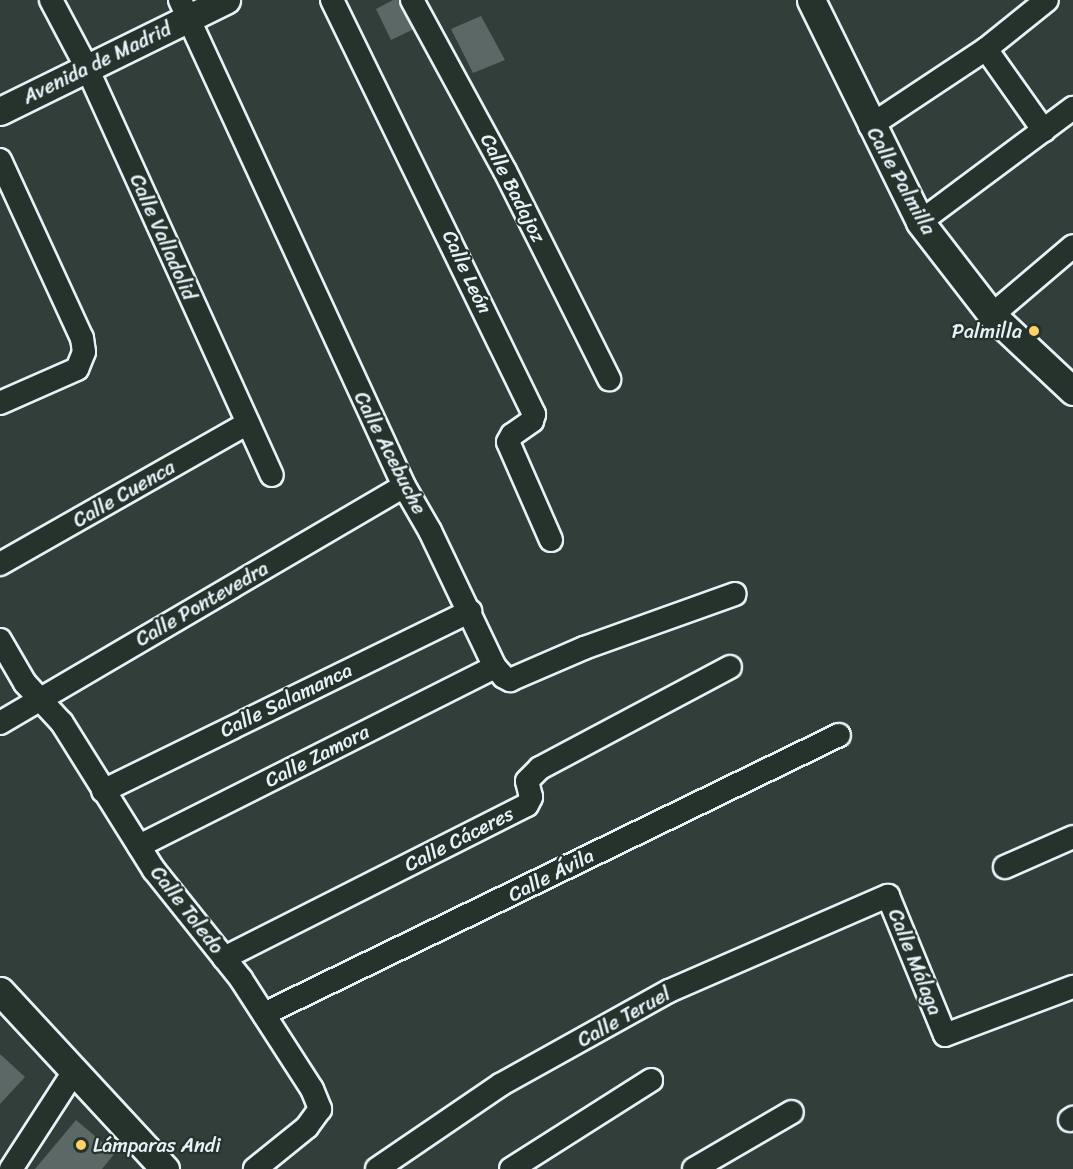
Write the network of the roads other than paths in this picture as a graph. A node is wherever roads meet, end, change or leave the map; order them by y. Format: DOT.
graph roads {
  1 [pos="51,0"];
  2 [pos="226,0"];
  3 [pos="332,0"];
  4 [pos="412,0"];
  5 [pos="811,0"];
  6 [pos="1047,0"];
  7 [pos="185,9"];
  8 [pos="986,49"];
  9 [pos="87,68"];
  10 [pos="1073,108"];
  11 [pos="0,111"];
  12 [pos="870,126"];
  13 [pos="1044,130"];
  14 [pos="0,160"];
  15 [pos="920,222"];
  16 [pos="1073,246"];
  17 [pos="992,315"];
  18 [pos="1069,378"];
  19 [pos="609,379"];
  20 [pos="0,404"];
  21 [pos="248,423"];
  22 [pos="272,475"];
  23 [pos="404,486"];
  24 [pos="551,540"];
  25 [pos="0,564"];
  26 [pos="735,594"];
  27 [pos="470,611"];
  28 [pos="0,640"];
  29 [pos="730,666"];
  30 [pos="495,667"];
  31 [pos="39,699"];
  32 [pos="0,723"];
  33 [pos="839,735"];
  34 [pos="103,790"];
  35 [pos="1073,837"];
  36 [pos="140,846"];
  37 [pos="1005,867"];
  38 [pos="888,896"];
  39 [pos="224,958"];
  40 [pos="1073,987"];
  41 [pos="0,991"];
  42 [pos="264,1014"];
  43 [pos="74,1072"];
  44 [pos="651,1080"];
  45 [pos="792,1112"];
  46 [pos="11,1169"];
  47 [pos="165,1169"];
  48 [pos="255,1169"];
  49 [pos="377,1169"];
  50 [pos="511,1169"];
  51 [pos="694,1169"];
  1 -- 9 [label="street, Calle Valladolid"];
  2 -- 7 [label="street, Avenida de Madrid"];
  3 -- 24 [label="street, Calle León"];
  4 -- 19 [label="street, Calle Badajoz"];
  5 -- 12 [label="street, Calle Palmilla"];
  6 -- 8 [label="street"];
  7 -- 9 [label="street, Avenida de Madrid"];
  7 -- 23 [label="street, Calle Acebuche"];
  8 -- 12 [label="street"];
  8 -- 13 [label="street"];
  9 -- 11 [label="street, Avenida de Madrid"];
  9 -- 21 [label="street, Calle Valladolid"];
  10 -- 13 [label="street"];
  12 -- 15 [label="street, Calle Palmilla"];
  13 -- 15 [label="street"];
  14 -- 20 [label="street"];
  15 -- 17 [label="street, Calle Palmilla"];
  16 -- 17 [label="street"];
  17 -- 18 [label="street, Calle Palmilla"];
  21 -- 22 [label="street, Calle Valladolid"];
  21 -- 25 [label="street, Calle Cuenca"];
  23 -- 27 [label="street, Calle Acebuche"];
  23 -- 31 [label="street, Calle Pontevedra"];
  26 -- 30 [label="street"];
  27 -- 30 [label="street, Calle Acebuche"];
  27 -- 34 [label="street, Calle Salamanca"];
  28 -- 31 [label="street, Calle Toledo"];
  29 -- 39 [label="street, Calle Cáceres"];
  30 -- 36 [label="street, Calle Zamora"];
  31 -- 32 [label="street, Calle Pontevedra"];
  31 -- 34 [label="street, Calle Toledo"];
  33 -- 42 [label="street, Calle Ávila"];
  34 -- 36 [label="street, Calle Toledo"];
  35 -- 37 [label="street"];
  36 -- 39 [label="street, Calle Toledo"];
  38 -- 40 [label="street, Calle Málaga"];
  38 -- 49 [label="street, Calle Teruel"];
  39 -- 42 [label="street, Calle Toledo"];
  41 -- 43 [label="street"];
  42 -- 48 [label="street, Calle Toledo"];
  43 -- 46 [label="street"];
  43 -- 47 [label="street"];
  44 -- 50 [label="street"];
  45 -- 51 [label="street"];
}
